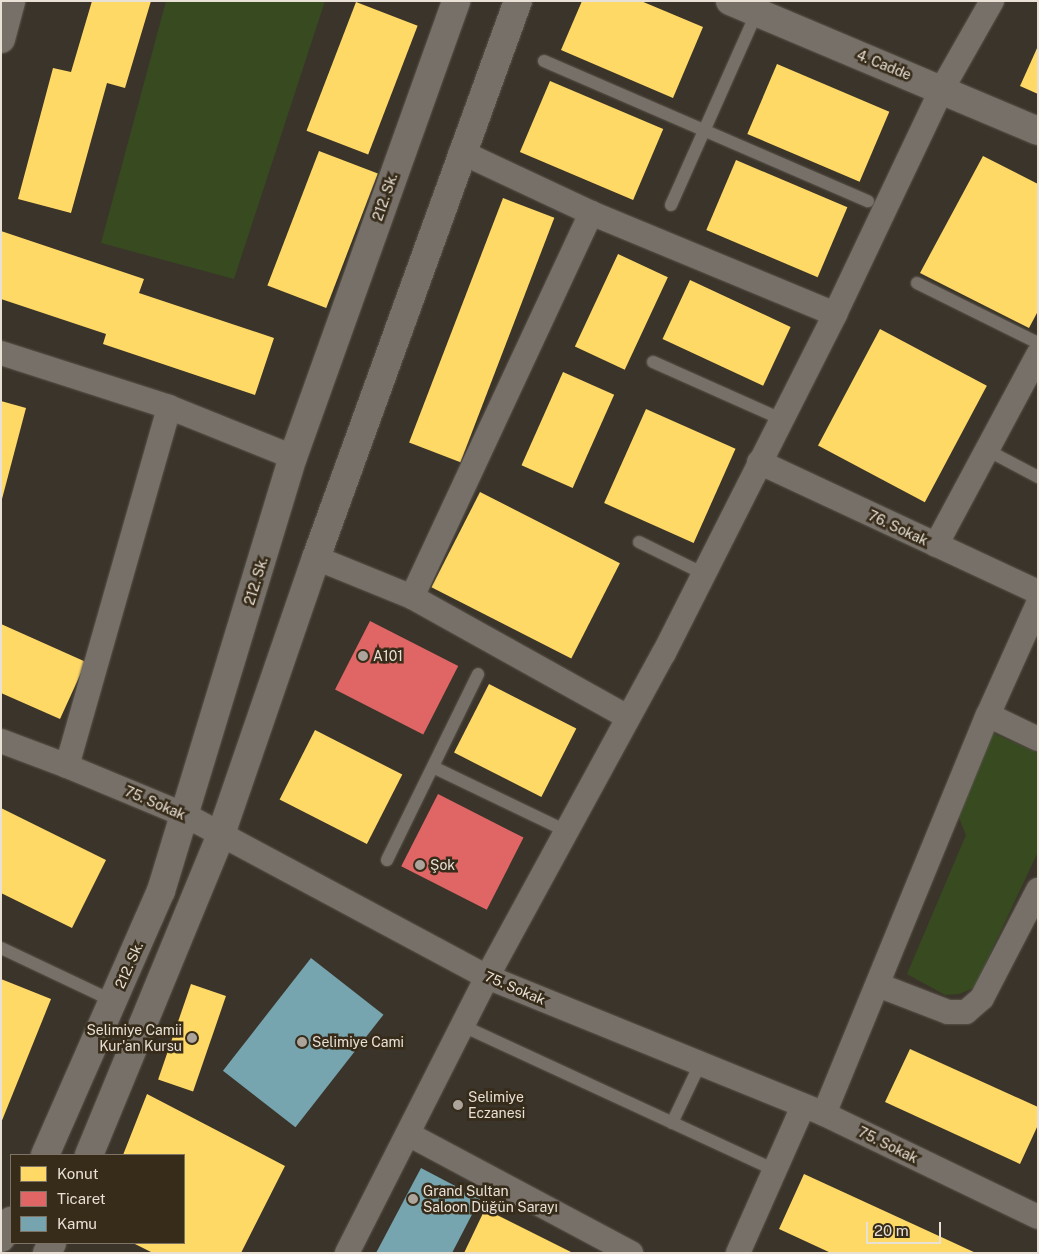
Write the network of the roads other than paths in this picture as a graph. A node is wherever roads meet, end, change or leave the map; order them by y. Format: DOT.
graph roads {
  1 [pos="11,1"];
  2 [pos="456,1"];
  3 [pos="518,1"];
  4 [pos="730,1"];
  5 [pos="992,1"];
  6 [pos="757,12"];
  7 [pos="1,39"];
  8 [pos="544,61"];
  9 [pos="942,89"];
  10 [pos="705,130"];
  11 [pos="1038,131"];
  12 [pos="461,152"];
  13 [pos="868,201"];
  14 [pos="671,205"];
  15 [pos="591,213"];
  16 [pos="917,283"];
  17 [pos="835,314"];
  18 [pos="1038,343"];
  19 [pos="1,353"];
  20 [pos="1038,355"];
  21 [pos="653,362"];
  22 [pos="169,407"];
  23 [pos="781,418"];
  24 [pos="987,450"];
  25 [pos="293,457"];
  26 [pos="759,462"];
  27 [pos="1038,477"];
  28 [pos="639,542"];
  29 [pos="936,545"];
  30 [pos="316,558"];
  31 [pos="704,574"];
  32 [pos="1038,592"];
  33 [pos="412,598"];
  34 [pos="1038,604"];
  35 [pos="478,674"];
  36 [pos="988,715"];
  37 [pos="628,717"];
  38 [pos="1038,739"];
  39 [pos="1,742"];
  40 [pos="67,766"];
  41 [pos="433,766"];
  42 [pos="185,815"];
  43 [pos="566,831"];
  44 [pos="221,834"];
  45 [pos="387,860"];
  46 [pos="1038,890"];
  47 [pos="1,948"];
  48 [pos="487,977"];
  49 [pos="878,985"];
  50 [pos="113,1001"];
  51 [pos="463,1026"];
  52 [pos="700,1064"];
  53 [pos="813,1110"];
  54 [pos="672,1123"];
  55 [pos="408,1134"];
  56 [pos="45,1154"];
  57 [pos="89,1154"];
  58 [pos="775,1170"];
  59 [pos="1038,1217"];
  60 [pos="347,1253"];
  61 [pos="631,1253"];
  62 [pos="738,1253"];
  1 -- 7 [label="street"];
  2 -- 25 [label="street, 212. Sk."];
  3 -- 12 [label="street"];
  4 -- 6 [label="street, 4. Cadde"];
  5 -- 9 [label="street"];
  6 -- 9 [label="street, 4. Cadde"];
  6 -- 10 [label="lane"];
  8 -- 10 [label="lane"];
  9 -- 11 [label="street, 4. Cadde"];
  9 -- 17 [label="street"];
  10 -- 13 [label="lane"];
  10 -- 14 [label="lane"];
  12 -- 15 [label="street"];
  12 -- 30 [label="street"];
  15 -- 17 [label="street"];
  15 -- 33 [label="street"];
  16 -- 18 [label="lane"];
  17 -- 23 [label="street"];
  19 -- 22 [label="street"];
  20 -- 24 [label="street"];
  21 -- 23 [label="lane"];
  22 -- 25 [label="street"];
  22 -- 40 [label="street"];
  23 -- 26 [label="street"];
  24 -- 27 [label="lane"];
  24 -- 29 [label="street"];
  25 -- 42 [label="street, 212. Sk."];
  26 -- 29 [label="street, 76. Sokak"];
  26 -- 31 [label="street"];
  28 -- 31 [label="lane"];
  29 -- 32 [label="street, 76. Sokak"];
  30 -- 33 [label="street"];
  30 -- 44 [label="street"];
  31 -- 37 [label="street"];
  33 -- 37 [label="street"];
  34 -- 36 [label="street"];
  35 -- 41 [label="lane"];
  36 -- 38 [label="street"];
  36 -- 49 [label="street"];
  37 -- 43 [label="street"];
  39 -- 40 [label="street, 75. Sokak"];
  40 -- 42 [label="street, 75. Sokak"];
  41 -- 43 [label="lane"];
  41 -- 45 [label="lane"];
  42 -- 44 [label="street, 75. Sokak"];
  42 -- 50 [label="street, 212. Sk."];
  43 -- 48 [label="street"];
  44 -- 48 [label="street, 75. Sokak"];
  44 -- 57 [label="street"];
  46 -- 49 [label="street"];
  47 -- 50 [label="lane"];
  48 -- 51 [label="street"];
  48 -- 52 [label="street, 75. Sokak"];
  49 -- 53 [label="street"];
  50 -- 56 [label="street, 212. Sk."];
  51 -- 54 [label="lane"];
  51 -- 55 [label="street"];
  52 -- 53 [label="street, 75. Sokak"];
  52 -- 54 [label="lane"];
  53 -- 58 [label="street"];
  53 -- 59 [label="street, 75. Sokak"];
  54 -- 58 [label="lane"];
  55 -- 60 [label="street"];
  55 -- 61 [label="street"];
  58 -- 62 [label="street"];
}
